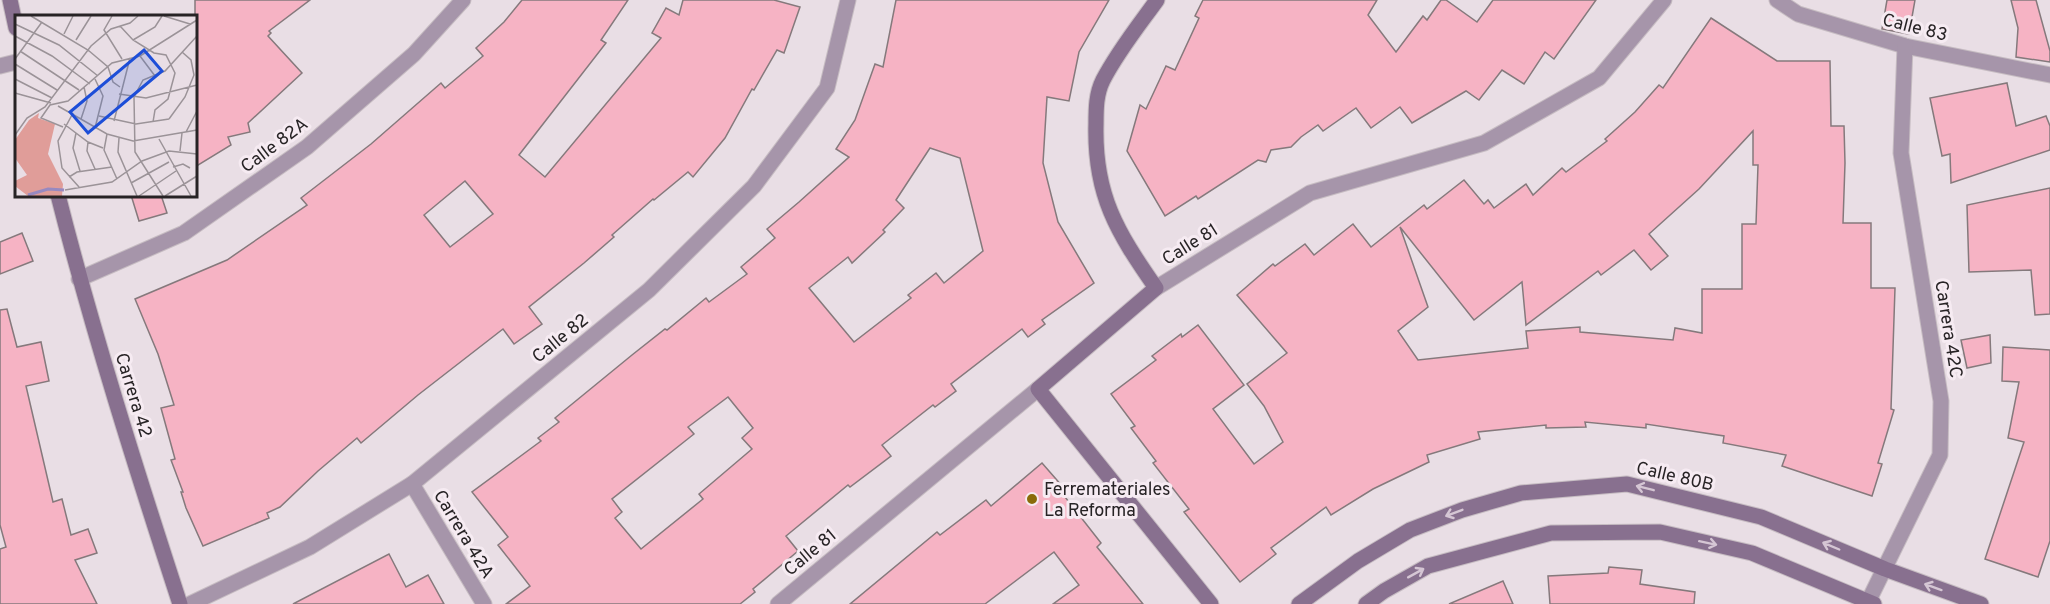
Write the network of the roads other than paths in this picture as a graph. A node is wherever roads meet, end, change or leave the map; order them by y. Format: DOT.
graph roads {
  1 [pos="10,0"];
  2 [pos="463,0"];
  3 [pos="848,0"];
  4 [pos="1157,0"];
  5 [pos="1664,0"];
  6 [pos="1777,0"];
  7 [pos="15,23"];
  8 [pos="1905,46"];
  9 [pos="15,62"];
  10 [pos="0,66"];
  11 [pos="2050,75"];
  12 [pos="58,196"];
  13 [pos="79,279"];
  14 [pos="1156,288"];
  15 [pos="1038,389"];
  16 [pos="412,484"];
  17 [pos="1885,569"];
  18 [pos="1871,603"];
  19 [pos="180,604"];
  20 [pos="190,604"];
  21 [pos="484,604"];
  22 [pos="778,604"];
  23 [pos="1211,604"];
  24 [pos="1299,604"];
  25 [pos="1366,604"];
  26 [pos="1981,604"];
  1 -- 7 [label="main road"];
  2 -- 13 [label="street, Calle 82A"];
  3 -- 16 [label="street, Calle 82"];
  4 -- 14 [label="main road"];
  5 -- 14 [label="street, Calle 81"];
  6 -- 8 [label="street, Calle 83"];
  8 -- 11 [label="street, Calle 83"];
  8 -- 17 [label="street, Carrera 42C"];
  9 -- 10 [label="street"];
  12 -- 13 [label="main road, Carrera 42"];
  13 -- 19 [label="main road, Carrera 42"];
  14 -- 15 [label="main road, Calle 81"];
  15 -- 22 [label="street, Calle 81"];
  15 -- 23 [label="main road"];
  16 -- 20 [label="street, Calle 82"];
  16 -- 21 [label="street, Carrera 42A"];
  17 -- 18 [label="street, Carrera 42C"];
  17 -- 24 [label="main road, Calle 80B, one-way"];
  26 -- 17 [label="main road, Calle 80B, one-way"];
  25 -- 18 [label="main road, one-way"];
}
